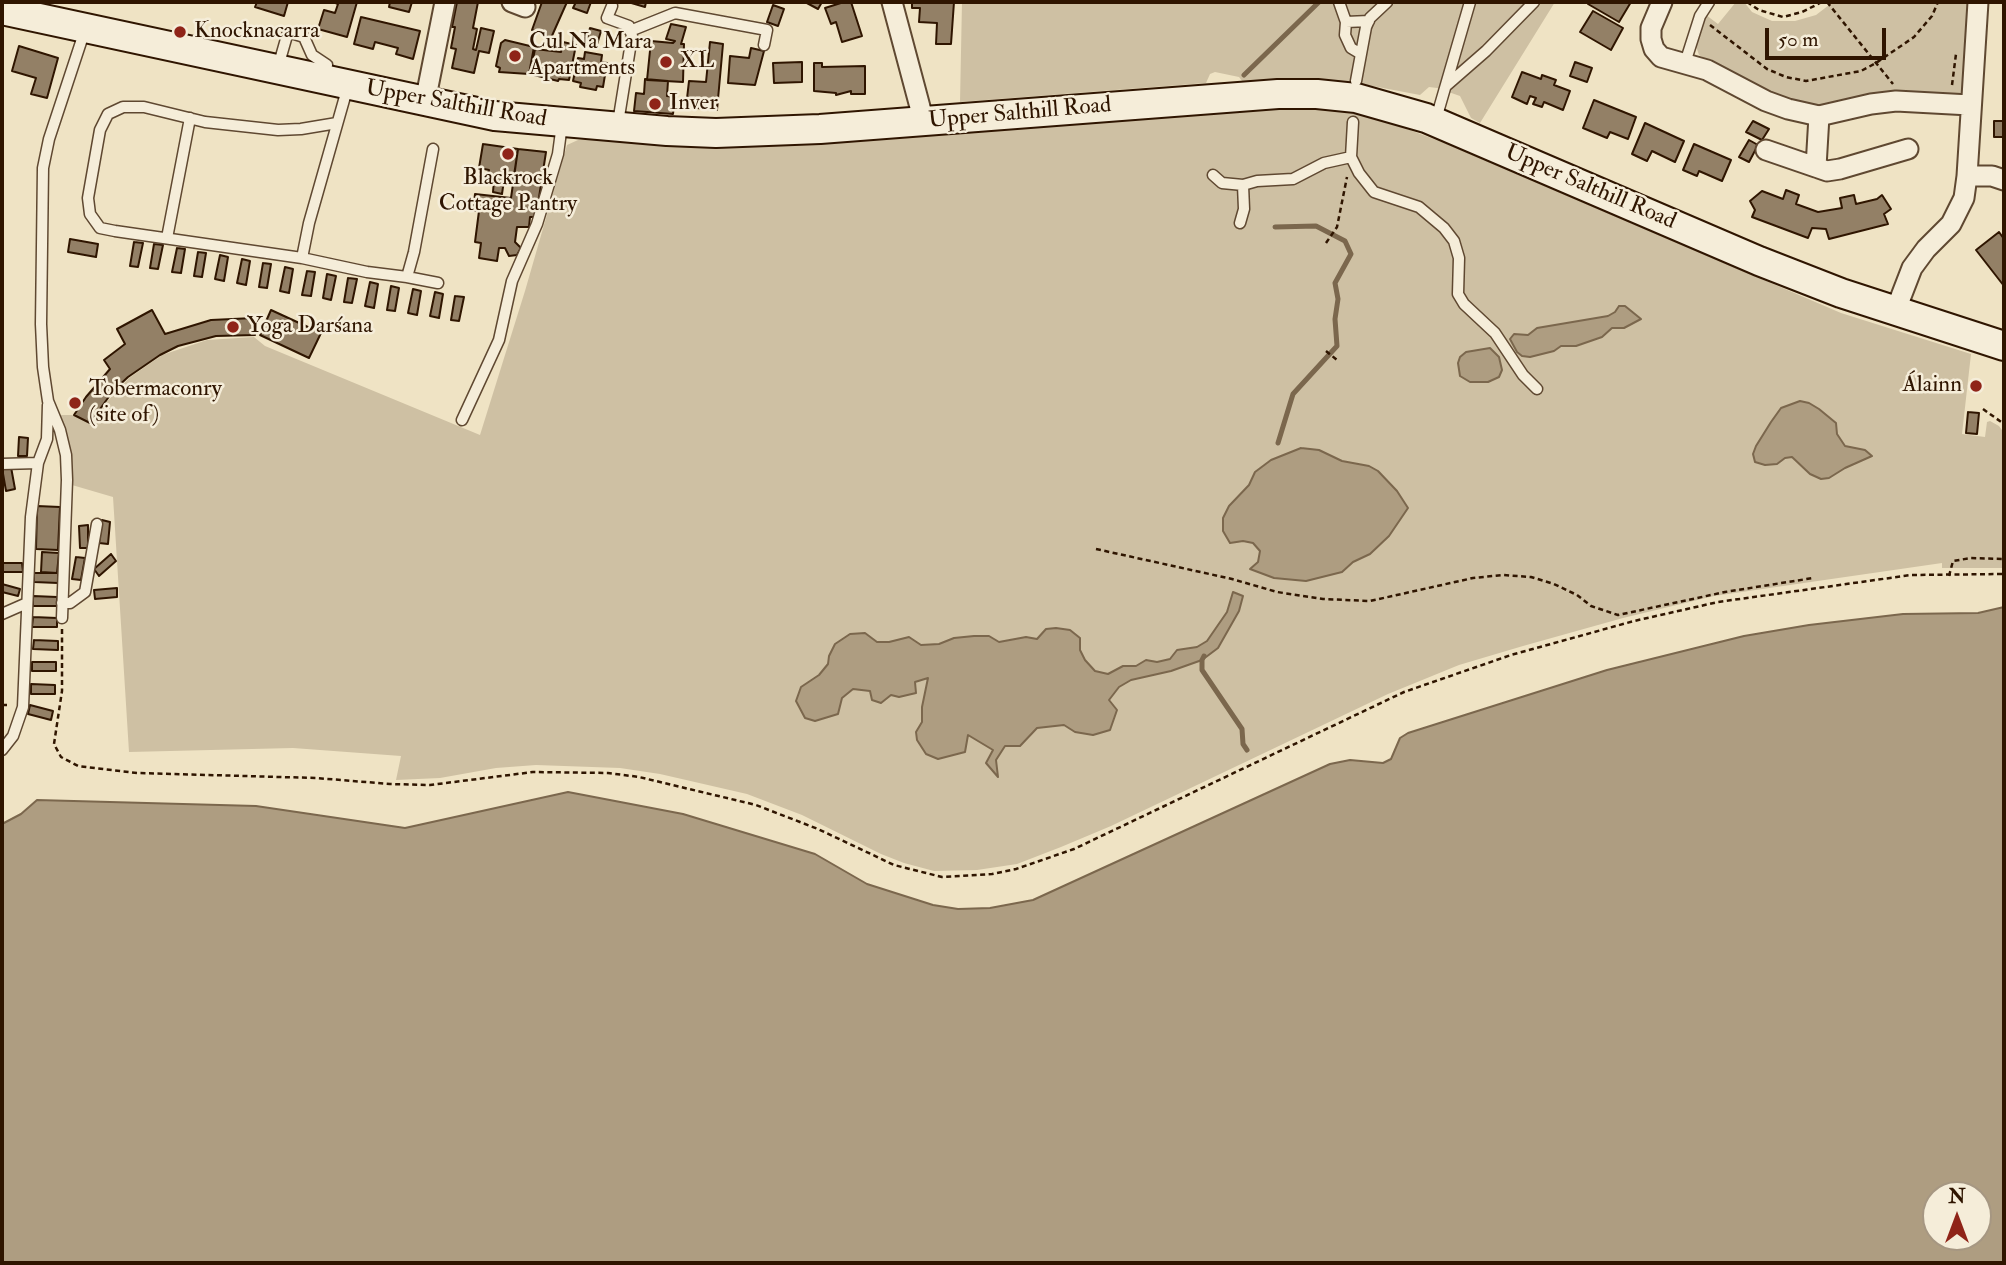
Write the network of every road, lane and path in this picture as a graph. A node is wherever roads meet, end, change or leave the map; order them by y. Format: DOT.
graph roads {
  1 [pos="445,2"];
  2 [pos="892,2"];
  3 [pos="1339,2"];
  4 [pos="1387,2"];
  5 [pos="1470,2"];
  6 [pos="1534,2"];
  7 [pos="1662,2"];
  8 [pos="1709,2"];
  9 [pos="1747,2"];
  10 [pos="1825,2"];
  11 [pos="1938,2"];
  12 [pos="1978,2"];
  13 [pos="612,6"];
  14 [pos="2,10"];
  15 [pos="1700,16"];
  16 [pos="1369,21"];
  17 [pos="1346,22"];
  18 [pos="85,29"];
  19 [pos="631,31"];
  20 [pos="764,45"];
  21 [pos="1361,54"];
  22 [pos="1685,63"];
  23 [pos="1875,63"];
  24 [pos="277,71"];
  25 [pos="1356,81"];
  26 [pos="336,83"];
  27 [pos="1447,86"];
  28 [pos="1904,101"];
  29 [pos="425,102"];
  30 [pos="1970,105"];
  31 [pos="1819,116"];
  32 [pos="190,118"];
  33 [pos="924,122"];
  34 [pos="1353,122"];
  35 [pos="1434,122"];
  36 [pos="337,123"];
  37 [pos="562,124"];
  38 [pos="617,128"];
  39 [pos="433,149"];
  40 [pos="1908,149"];
  41 [pos="1766,150"];
  42 [pos="1351,157"];
  43 [pos="1816,167"];
  44 [pos="1213,175"];
  45 [pos="1967,176"];
  46 [pos="2004,180"];
  47 [pos="1243,185"];
  48 [pos="1240,223"];
  49 [pos="167,238"];
  50 [pos="1326,243"];
  51 [pos="302,258"];
  52 [pos="407,277"];
  53 [pos="438,283"];
  54 [pos="1895,312"];
  55 [pos="2004,346"];
  56 [pos="1326,351"];
  57 [pos="1337,360"];
  58 [pos="1537,389"];
  59 [pos="48,401"];
  60 [pos="1983,409"];
  61 [pos="462,420"];
  62 [pos="2004,424"];
  63 [pos="38,463"];
  64 [pos="2,464"];
  65 [pos="97,524"];
  66 [pos="1096,549"];
  67 [pos="2004,559"];
  68 [pos="2004,574"];
  69 [pos="1948,576"];
  70 [pos="1812,578"];
  71 [pos="27,603"];
  72 [pos="62,603"];
  73 [pos="2,614"];
  74 [pos="62,618"];
  75 [pos="2,750"];
  1 -- 29 [label="street"];
  2 -- 33 [label="street"];
  3 -- 17 [label="lane"];
  4 -- 16 [label="lane"];
  5 -- 27 [label="lane"];
  6 -- 27 [label="lane"];
  7 -- 22 [label="street"];
  8 -- 15 [label="lane"];
  9 -- 10 [label="path"];
  10 -- 23 [label="path"];
  11 -- 23 [label="path"];
  12 -- 30 [label="street"];
  13 -- 19 [label="lane"];
  14 -- 18 [label="main road, Upper Salthill Road"];
  15 -- 22 [label="lane"];
  15 -- 23 [label="path"];
  16 -- 17 [label="lane"];
  16 -- 21 [label="lane"];
  17 -- 21 [label="lane"];
  18 -- 24 [label="main road, Upper Salthill Road"];
  18 -- 59 [label="lane"];
  19 -- 20 [label="lane"];
  19 -- 38 [label="lane"];
  21 -- 25 [label="lane"];
  22 -- 31 [label="street"];
  23 -- 28 [label="path"];
  24 -- 26 [label="main road, Upper Salthill Road"];
  24 -- 26 [label="lane"];
  26 -- 29 [label="main road, Upper Salthill Road"];
  26 -- 36 [label="lane"];
  27 -- 35 [label="lane"];
  28 -- 30 [label="street"];
  28 -- 31 [label="street"];
  29 -- 37 [label="main road, Upper Salthill Road"];
  30 -- 45 [label="street"];
  31 -- 43 [label="street"];
  32 -- 36 [label="lane"];
  32 -- 49 [label="lane"];
  32 -- 49 [label="lane"];
  33 -- 35 [label="main road, Upper Salthill Road"];
  33 -- 38 [label="main road, Upper Salthill Road"];
  34 -- 42 [label="lane"];
  35 -- 54 [label="main road, Upper Salthill Road"];
  36 -- 51 [label="lane"];
  37 -- 38 [label="main road, Upper Salthill Road"];
  37 -- 61 [label="lane"];
  39 -- 52 [label="lane"];
  40 -- 43 [label="street"];
  41 -- 43 [label="street"];
  42 -- 47 [label="lane"];
  42 -- 50 [label="path"];
  42 -- 58 [label="lane"];
  44 -- 47 [label="lane"];
  45 -- 46 [label="street"];
  45 -- 54 [label="street"];
  47 -- 48 [label="lane"];
  49 -- 51 [label="lane"];
  51 -- 52 [label="lane"];
  52 -- 53 [label="lane"];
  54 -- 55 [label="main road, Upper Salthill Road"];
  56 -- 57 [label="path"];
  59 -- 63 [label="lane"];
  59 -- 72 [label="lane"];
  60 -- 62 [label="path"];
  63 -- 64 [label="lane"];
  63 -- 71 [label="lane"];
  65 -- 72 [label="lane"];
  66 -- 70 [label="path"];
  67 -- 69 [label="path"];
  68 -- 69 [label="path"];
  69 -- 74 [label="path"];
  71 -- 73 [label="lane"];
  71 -- 75 [label="lane"];
  72 -- 74 [label="lane"];
}
